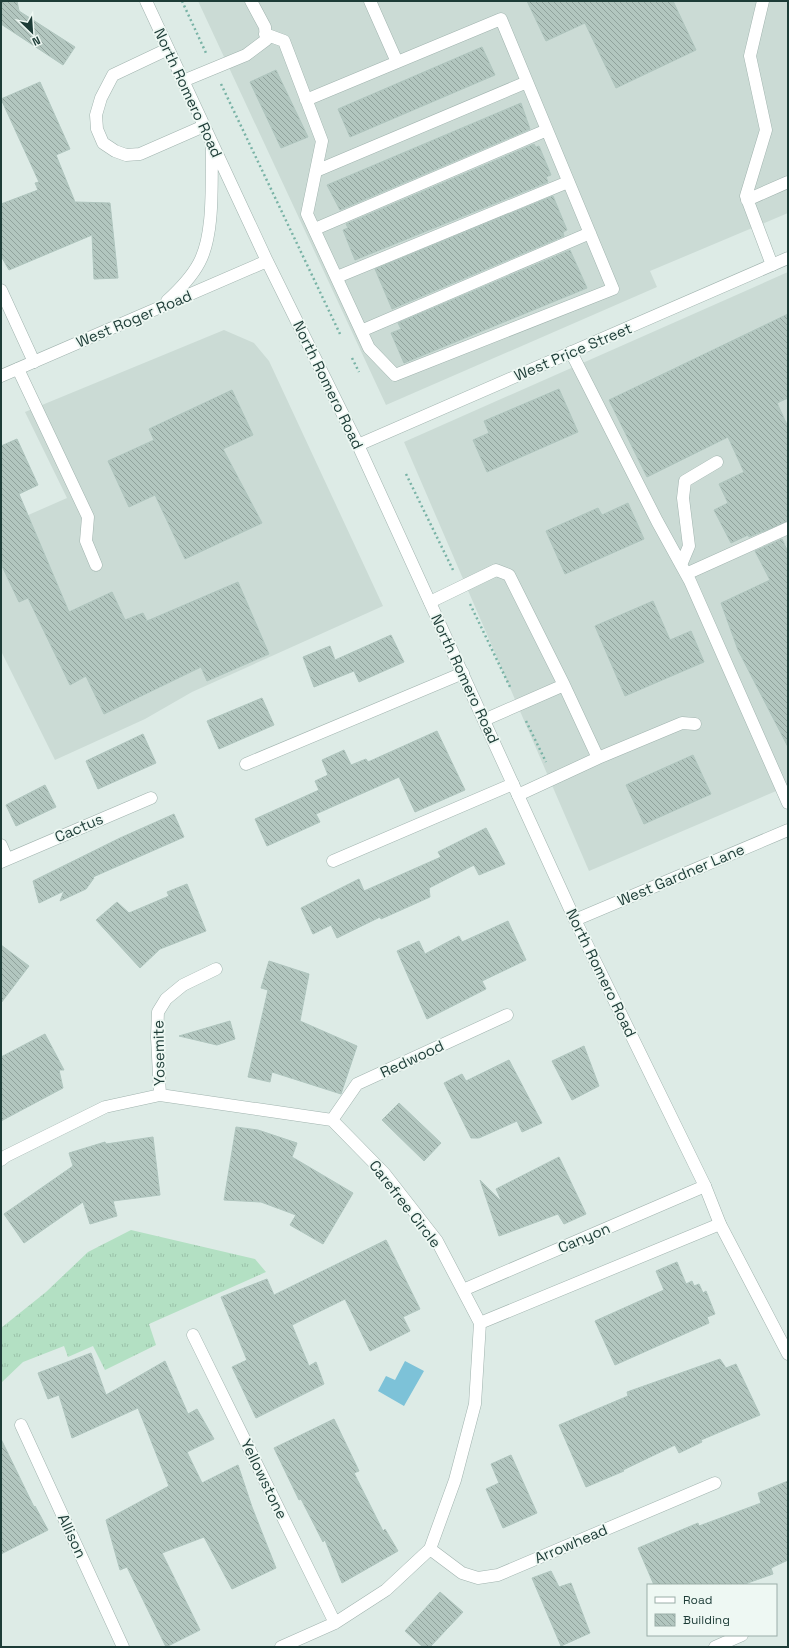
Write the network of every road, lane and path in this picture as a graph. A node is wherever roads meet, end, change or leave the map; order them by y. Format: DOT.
graph roads {
  1 [pos="146,1"];
  2 [pos="182,1"];
  3 [pos="251,1"];
  4 [pos="370,1"];
  5 [pos="763,1"];
  6 [pos="265,34"];
  7 [pos="168,49"];
  8 [pos="397,62"];
  9 [pos="214,68"];
  10 [pos="183,81"];
  11 [pos="527,82"];
  12 [pos="306,100"];
  13 [pos="204,126"];
  14 [pos="546,130"];
  15 [pos="212,144"];
  16 [pos="316,171"];
  17 [pos="568,182"];
  18 [pos="788,182"];
  19 [pos="747,200"];
  20 [pos="315,229"];
  21 [pos="590,233"];
  22 [pos="788,258"];
  23 [pos="267,262"];
  24 [pos="772,265"];
  25 [pos="337,277"];
  26 [pos="1,290"];
  27 [pos="162,307"];
  28 [pos="361,331"];
  29 [pos="342,338"];
  30 [pos="349,352"];
  31 [pos="571,352"];
  32 [pos="34,362"];
  33 [pos="18,369"];
  34 [pos="359,372"];
  35 [pos="1,376"];
  36 [pos="358,445"];
  37 [pos="716,462"];
  38 [pos="406,474"];
  39 [pos="788,528"];
  40 [pos="96,565"];
  41 [pos="684,569"];
  42 [pos="462,587"];
  43 [pos="430,602"];
  44 [pos="463,673"];
  45 [pos="564,686"];
  46 [pos="519,705"];
  47 [pos="484,720"];
  48 [pos="695,724"];
  49 [pos="598,758"];
  50 [pos="546,762"];
  51 [pos="246,764"];
  52 [pos="516,790"];
  53 [pos="150,798"];
  54 [pos="788,803"];
  55 [pos="788,830"];
  56 [pos="1,845"];
  57 [pos="4,860"];
  58 [pos="333,861"];
  59 [pos="575,920"];
  60 [pos="216,970"];
  61 [pos="507,1015"];
  62 [pos="160,1095"];
  63 [pos="332,1120"];
  64 [pos="3,1155"];
  65 [pos="705,1186"];
  66 [pos="720,1224"];
  67 [pos="463,1290"];
  68 [pos="480,1323"];
  69 [pos="193,1335"];
  70 [pos="788,1354"];
  71 [pos="21,1425"];
  72 [pos="715,1483"];
  73 [pos="430,1549"];
  74 [pos="335,1623"];
  75 [pos="740,1636"];
  76 [pos="123,1647"];
  77 [pos="281,1647"];
  78 [pos="715,1647"];
  1 -- 7 [label="street, North Romero Road"];
  2 -- 9 [label="path"];
  3 -- 6 [label="street"];
  4 -- 8 [label="street"];
  5 -- 19 [label="street"];
  6 -- 9 [label="street"];
  6 -- 12 [label="street"];
  7 -- 10 [label="street, North Romero Road"];
  7 -- 13 [label="street"];
  8 -- 11 [label="street"];
  8 -- 12 [label="street"];
  9 -- 10 [label="street"];
  9 -- 29 [label="path"];
  10 -- 13 [label="street, North Romero Road"];
  11 -- 14 [label="street"];
  11 -- 16 [label="street"];
  12 -- 16 [label="street"];
  13 -- 15 [label="street, North Romero Road"];
  14 -- 17 [label="street"];
  14 -- 20 [label="street"];
  15 -- 23 [label="street, North Romero Road"];
  15 -- 27 [label="street"];
  16 -- 20 [label="street"];
  17 -- 21 [label="street"];
  17 -- 25 [label="street"];
  18 -- 19 [label="street"];
  19 -- 24 [label="street"];
  20 -- 25 [label="street"];
  21 -- 28 [label="street"];
  21 -- 28 [label="street"];
  22 -- 24 [label="street, West Price Street"];
  23 -- 27 [label="street, West Roger Road"];
  23 -- 36 [label="street, North Romero Road"];
  24 -- 31 [label="street, West Price Street"];
  25 -- 28 [label="street"];
  26 -- 32 [label="street"];
  27 -- 32 [label="street, West Roger Road"];
  30 -- 34 [label="path"];
  31 -- 36 [label="street, West Price Street"];
  31 -- 41 [label="street"];
  32 -- 33 [label="street, West Roger Road"];
  33 -- 35 [label="street, West Roger Road"];
  33 -- 40 [label="street"];
  36 -- 43 [label="street, North Romero Road"];
  37 -- 41 [label="street"];
  38 -- 42 [label="path"];
  39 -- 41 [label="street"];
  41 -- 54 [label="street"];
  42 -- 43 [label="street"];
  42 -- 45 [label="street"];
  42 -- 46 [label="path"];
  43 -- 44 [label="street, North Romero Road"];
  44 -- 47 [label="street, North Romero Road"];
  44 -- 51 [label="street"];
  45 -- 46 [label="street"];
  45 -- 49 [label="street"];
  46 -- 47 [label="street"];
  46 -- 50 [label="path"];
  47 -- 52 [label="street, North Romero Road"];
  48 -- 49 [label="street"];
  49 -- 52 [label="street"];
  52 -- 58 [label="street"];
  52 -- 59 [label="street, North Romero Road"];
  53 -- 57 [label="street, Cactus"];
  55 -- 59 [label="street, West Gardner Lane"];
  56 -- 57 [label="street, Cactus"];
  59 -- 65 [label="street, North Romero Road"];
  60 -- 62 [label="street, Yosemite"];
  61 -- 63 [label="street, Redwood"];
  62 -- 63 [label="street"];
  62 -- 64 [label="street"];
  63 -- 67 [label="street, Carefree Circle"];
  65 -- 66 [label="street, North Romero Road"];
  65 -- 67 [label="street, Canyon"];
  66 -- 68 [label="street"];
  66 -- 70 [label="street, North Romero Road"];
  67 -- 68 [label="street, Carefree Circle"];
  68 -- 73 [label="street"];
  69 -- 74 [label="street, Yellowstone"];
  71 -- 76 [label="street, Allison"];
  72 -- 73 [label="street, Arrowhead"];
  73 -- 74 [label="street"];
  74 -- 77 [label="street"];
  75 -- 78 [label="street"];
}
